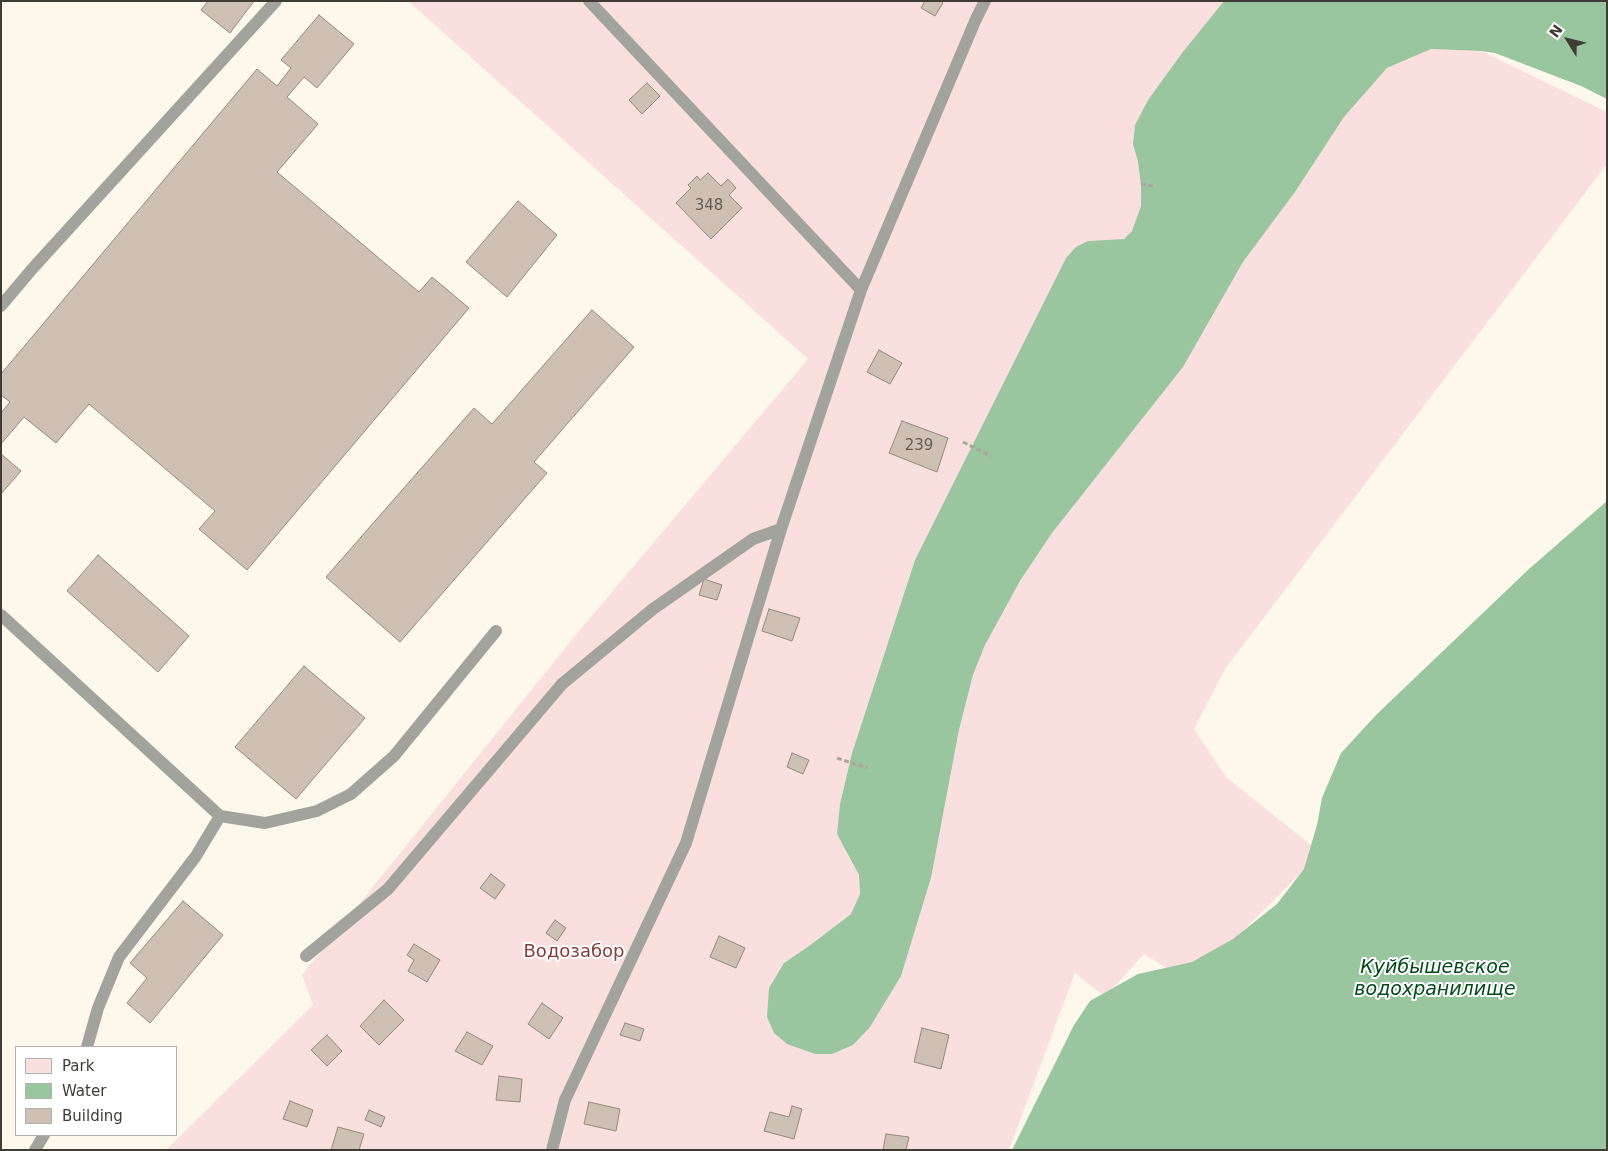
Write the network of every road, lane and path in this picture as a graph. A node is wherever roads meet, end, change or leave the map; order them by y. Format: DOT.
graph roads {
  1 [pos="276,1"];
  2 [pos="589,1"];
  3 [pos="985,1"];
  4 [pos="1141,184"];
  5 [pos="1154,186"];
  6 [pos="861,290"];
  7 [pos="1,306"];
  8 [pos="963,442"];
  9 [pos="991,456"];
  10 [pos="781,529"];
  11 [pos="1,615"];
  12 [pos="496,631"];
  13 [pos="837,758"];
  14 [pos="868,768"];
  15 [pos="220,816"];
  16 [pos="306,956"];
  17 [pos="87,1046"];
  18 [pos="43,1136"];
  19 [pos="35,1150"];
  20 [pos="552,1150"];
  1 -- 7 [label="lane"];
  2 -- 6 [label="lane"];
  3 -- 6 [label="lane"];
  4 -- 5 [label="path"];
  6 -- 10 [label="lane"];
  8 -- 9 [label="path"];
  10 -- 16 [label="lane"];
  10 -- 20 [label="lane"];
  11 -- 15 [label="lane"];
  12 -- 15 [label="lane"];
  13 -- 14 [label="path"];
  15 -- 17 [label="lane"];
  18 -- 19 [label="lane"];
}
